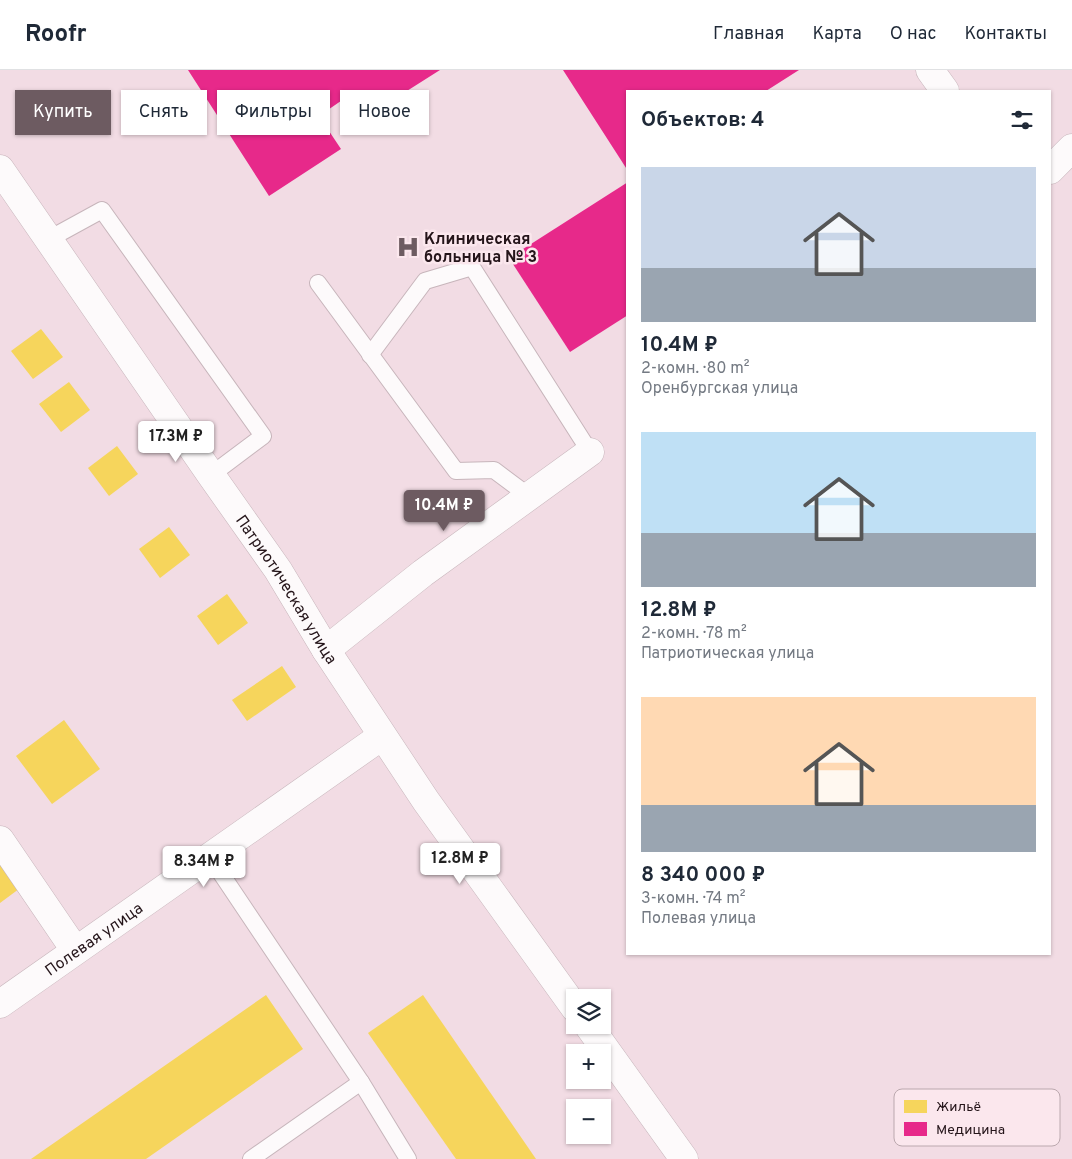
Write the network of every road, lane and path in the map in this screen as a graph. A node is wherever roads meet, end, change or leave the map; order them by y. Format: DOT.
graph roads {
  1 [pos="930,70"];
  2 [pos="944,90"];
  3 [pos="1072,148"];
  4 [pos="1051,169"];
  5 [pos="0,170"];
  6 [pos="49,239"];
  7 [pos="318,283"];
  8 [pos="370,355"];
  9 [pos="590,452"];
  10 [pos="211,475"];
  11 [pos="530,497"];
  12 [pos="326,650"];
  13 [pos="382,736"];
  14 [pos="0,840"];
  15 [pos="210,858"];
  16 [pos="75,950"];
  17 [pos="566,995"];
  18 [pos="0,1004"];
  19 [pos="594,1034"];
  20 [pos="361,1082"];
  21 [pos="251,1159"];
  22 [pos="408,1159"];
  23 [pos="684,1159"];
  1 -- 2 [label="street"];
  3 -- 4 [label="street"];
  5 -- 6 [label="street, Патриотическая улица"];
  6 -- 10 [label="street, Патриотическая улица"];
  6 -- 10 [label="lane"];
  7 -- 8 [label="lane"];
  8 -- 9 [label="lane"];
  8 -- 11 [label="lane"];
  9 -- 11 [label="street"];
  10 -- 12 [label="street, Патриотическая улица"];
  11 -- 12 [label="street"];
  12 -- 13 [label="street, Патриотическая улица"];
  13 -- 15 [label="street, Полевая улица"];
  13 -- 17 [label="street, Патриотическая улица"];
  14 -- 16 [label="street"];
  15 -- 16 [label="street, Полевая улица"];
  15 -- 20 [label="lane"];
  16 -- 18 [label="street, Полевая улица"];
  19 -- 23 [label="street"];
  20 -- 21 [label="lane"];
  20 -- 22 [label="lane"];
}
